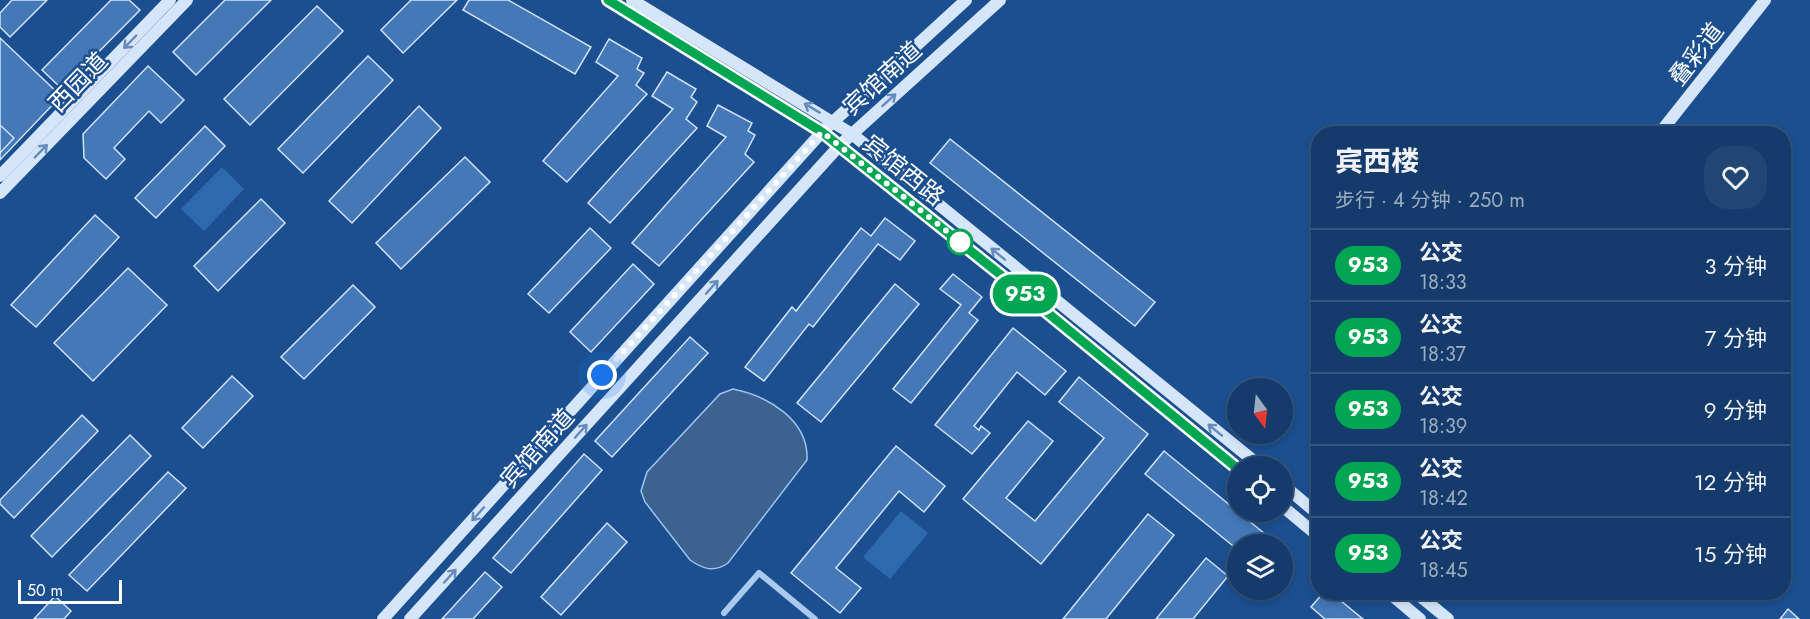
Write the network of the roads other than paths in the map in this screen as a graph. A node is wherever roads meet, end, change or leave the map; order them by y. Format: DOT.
graph roads {
  1 [pos="170,0"];
  2 [pos="187,0"];
  3 [pos="608,0"];
  4 [pos="632,0"];
  5 [pos="966,0"];
  6 [pos="1000,0"];
  7 [pos="1765,0"];
  8 [pos="832,120"];
  9 [pos="1665,126"];
  10 [pos="822,132"];
  11 [pos="852,134"];
  12 [pos="840,145"];
  13 [pos="0,176"];
  14 [pos="0,194"];
  15 [pos="1248,456"];
  16 [pos="1227,460"];
  17 [pos="1293,493"];
  18 [pos="1311,508"];
  19 [pos="1293,515"];
  20 [pos="1311,530"];
  21 [pos="1397,600"];
  22 [pos="1425,600"];
  23 [pos="724,613"];
  24 [pos="383,619"];
  25 [pos="410,619"];
  26 [pos="815,619"];
  27 [pos="1420,619"];
  28 [pos="1448,619"];
  1 -- 13 [label="main road, 西园道, one-way"];
  14 -- 2 [label="main road, 西园道, one-way"];
  3 -- 10 [label="main road, 宾馆西路"];
  8 -- 4 [label="main road, 宾馆西路, one-way"];
  5 -- 8 [label="main road, 宾馆南道"];
  11 -- 6 [label="main road, 宾馆南道, one-way"];
  7 -- 9 [label="main road, 叠彩道"];
  8 -- 10 [label="main road, 宾馆南道"];
  8 -- 11 [label="main road, 宾馆西路"];
  10 -- 12 [label="main road, 宾馆西路"];
  10 -- 24 [label="main road, 宾馆南道, one-way"];
  11 -- 12 [label="main road, 宾馆南道"];
  15 -- 11 [label="main road, 宾馆西路, one-way"];
  12 -- 16 [label="main road, 宾馆西路"];
  25 -- 12 [label="main road, 宾馆南道, one-way"];
  17 -- 18 [label="main road"];
  19 -- 20 [label="main road"];
  21 -- 27 [label="main road"];
  22 -- 28 [label="main road"];
  23 -- 26 [label="street"];
}
